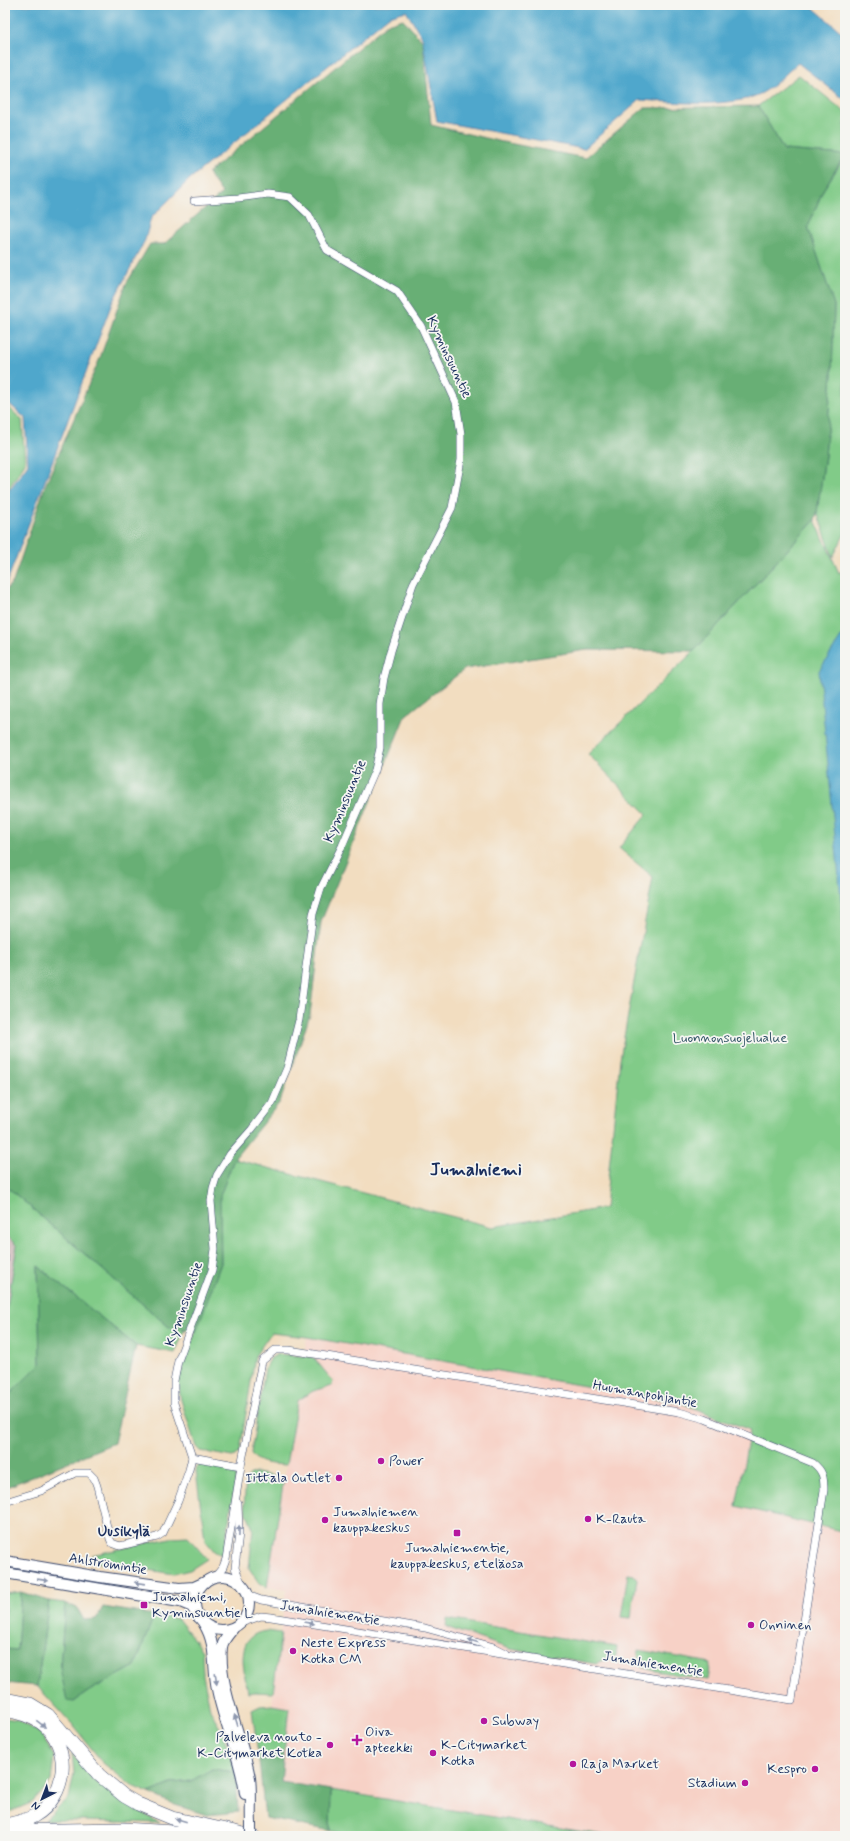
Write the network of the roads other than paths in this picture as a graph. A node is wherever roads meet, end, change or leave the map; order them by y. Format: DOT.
graph roads {
  1 [pos="194,201"];
  2 [pos="192,1457"];
  3 [pos="241,1466"];
  4 [pos="237,1495"];
  5 [pos="5,1502"];
  6 [pos="5,1561"];
  7 [pos="5,1573"];
  8 [pos="18,1576"];
  9 [pos="5,1577"];
  10 [pos="214,1577"];
  11 [pos="205,1582"];
  12 [pos="244,1588"];
  13 [pos="201,1620"];
  14 [pos="237,1626"];
  15 [pos="510,1654"];
  16 [pos="5,1699"];
  17 [pos="792,1700"];
  18 [pos="5,1710"];
  19 [pos="250,1813"];
  20 [pos="5,1825"];
  21 [pos="5,1831"];
  22 [pos="251,1832"];
  23 [pos="237,1836"];
  1 -- 2 [label="street, Kyminsuuntie"];
  2 -- 3 [label="street"];
  2 -- 5 [label="street"];
  3 -- 4 [label="street"];
  3 -- 17 [label="street, Huumanpohjantie"];
  4 -- 10 [label="street"];
  12 -- 4 [label="street, one-way"];
  11 -- 6 [label="street, Ahlströmintie, one-way"];
  7 -- 8 [label="street, Ahlströmintie"];
  8 -- 9 [label="street"];
  8 -- 13 [label="street, Ahlströmintie, one-way"];
  10 -- 11 [label="street"];
  10 -- 12 [label="street"];
  11 -- 13 [label="street"];
  12 -- 14 [label="street"];
  15 -- 12 [label="street, Jumalniementie, one-way"];
  13 -- 14 [label="street"];
  13 -- 19 [label="street, one-way"];
  14 -- 15 [label="street, Jumalniementie, one-way"];
  19 -- 14 [label="street, one-way"];
  15 -- 17 [label="street, Jumalniementie"];
  22 -- 16 [label="highway, one-way"];
  18 -- 20 [label="highway, one-way"];
  19 -- 22 [label="street"];
  21 -- 23 [label="highway"];
}
